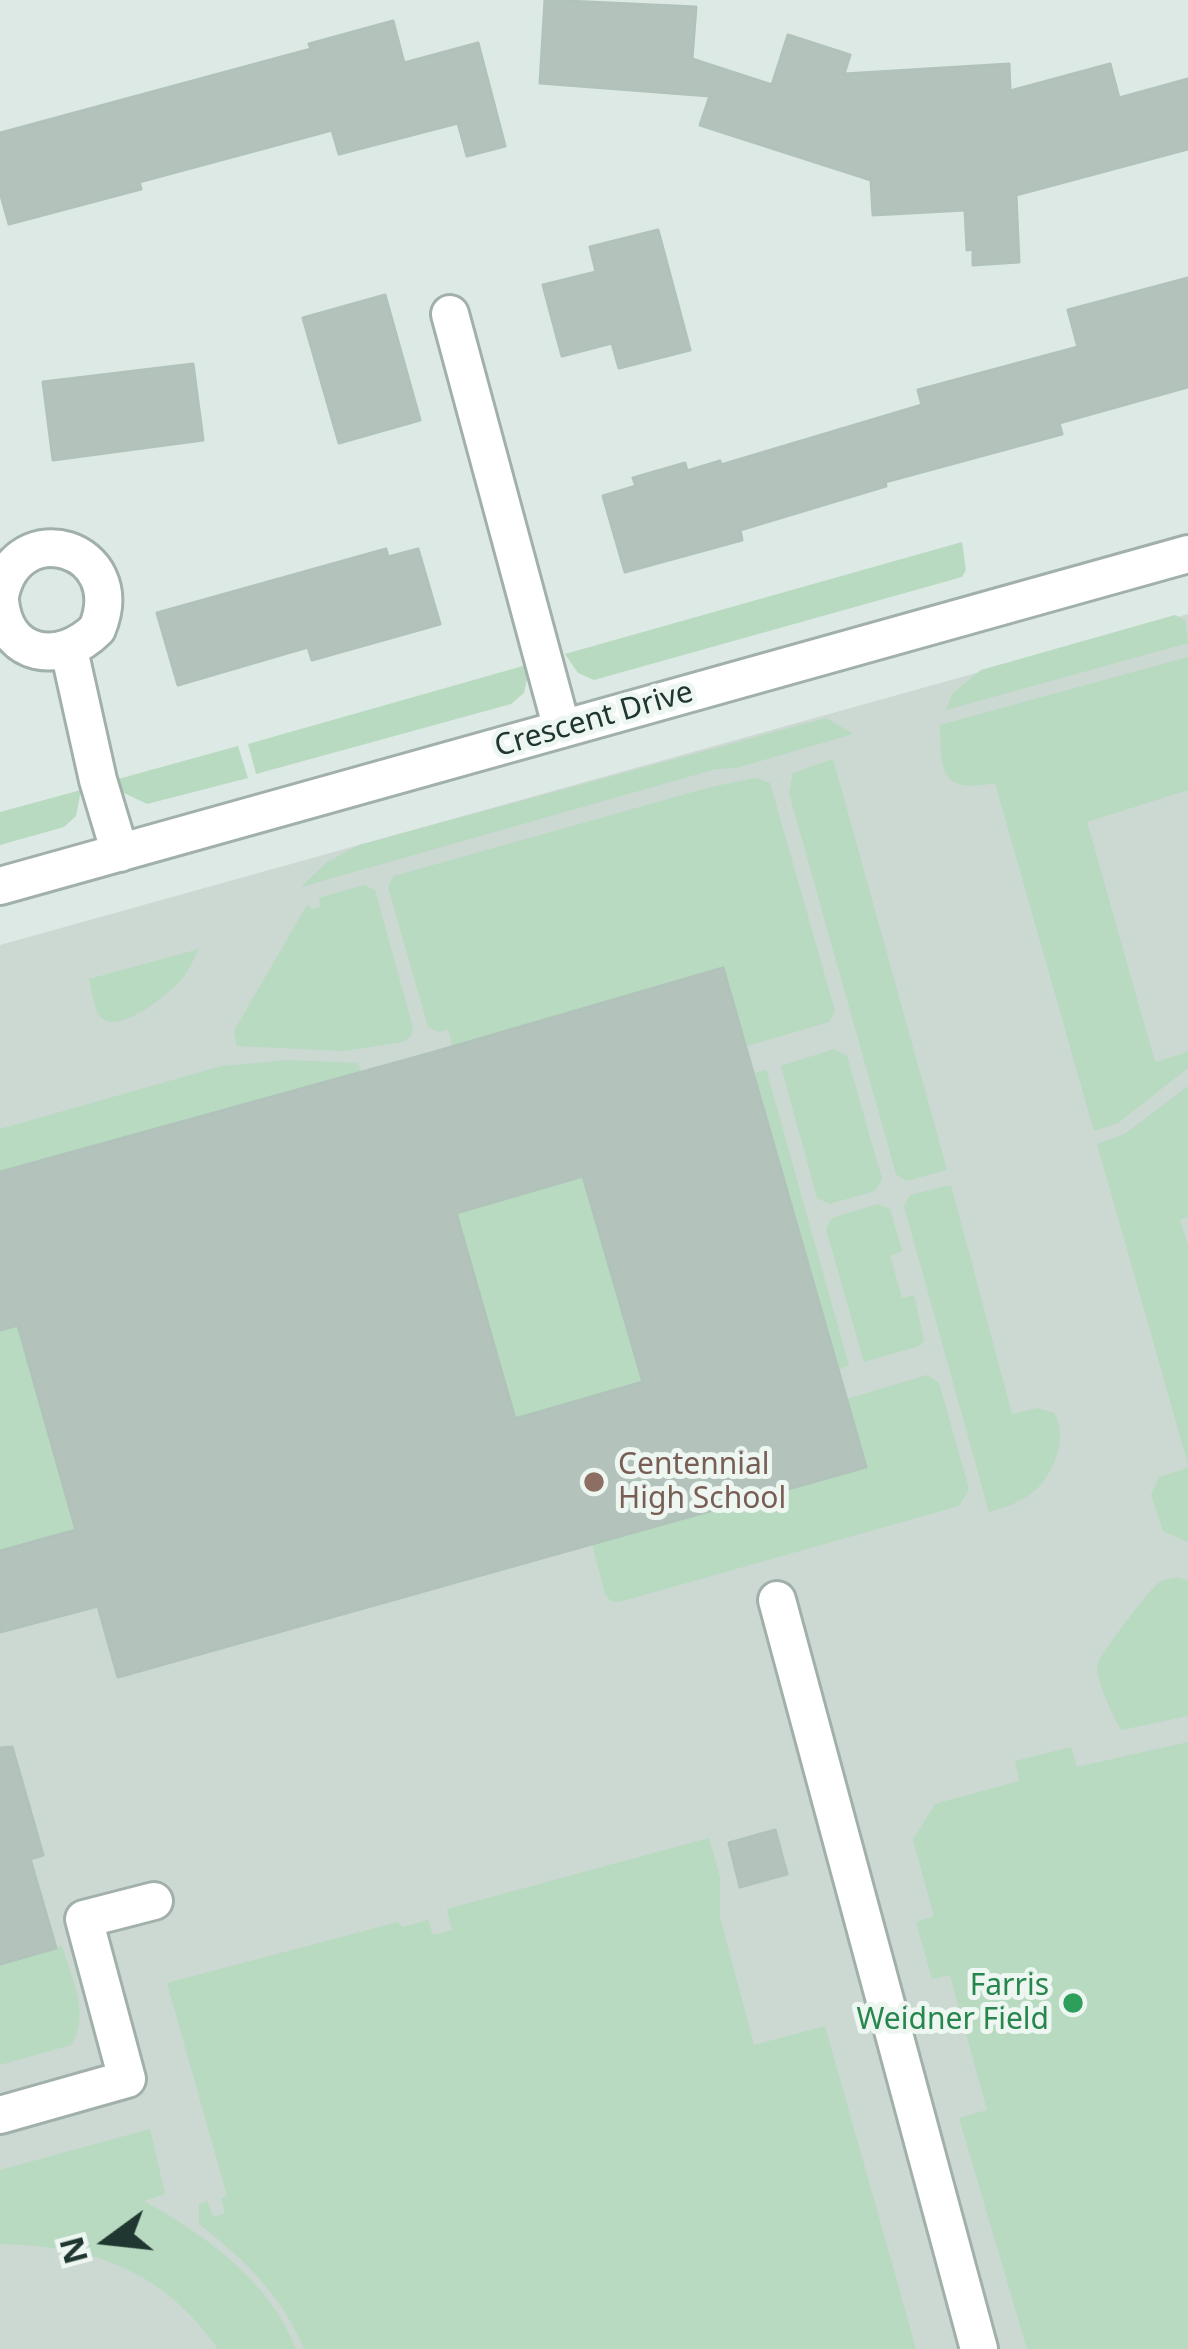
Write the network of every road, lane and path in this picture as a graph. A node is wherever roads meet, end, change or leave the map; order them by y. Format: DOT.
graph roads {
  1 [pos="450,314"];
  2 [pos="1188,554"];
  3 [pos="0,598"];
  4 [pos="69,650"];
  5 [pos="562,729"];
  6 [pos="120,853"];
  7 [pos="0,886"];
  8 [pos="777,1600"];
  9 [pos="154,1900"];
  10 [pos="0,2114"];
  11 [pos="979,2349"];
  1 -- 5 [label="street"];
  2 -- 5 [label="street, Crescent Drive"];
  3 -- 4 [label="street"];
  3 -- 4 [label="street"];
  4 -- 6 [label="street"];
  5 -- 6 [label="street, Crescent Drive"];
  6 -- 7 [label="street, Crescent Drive"];
  8 -- 11 [label="street"];
  9 -- 10 [label="street"];
}
